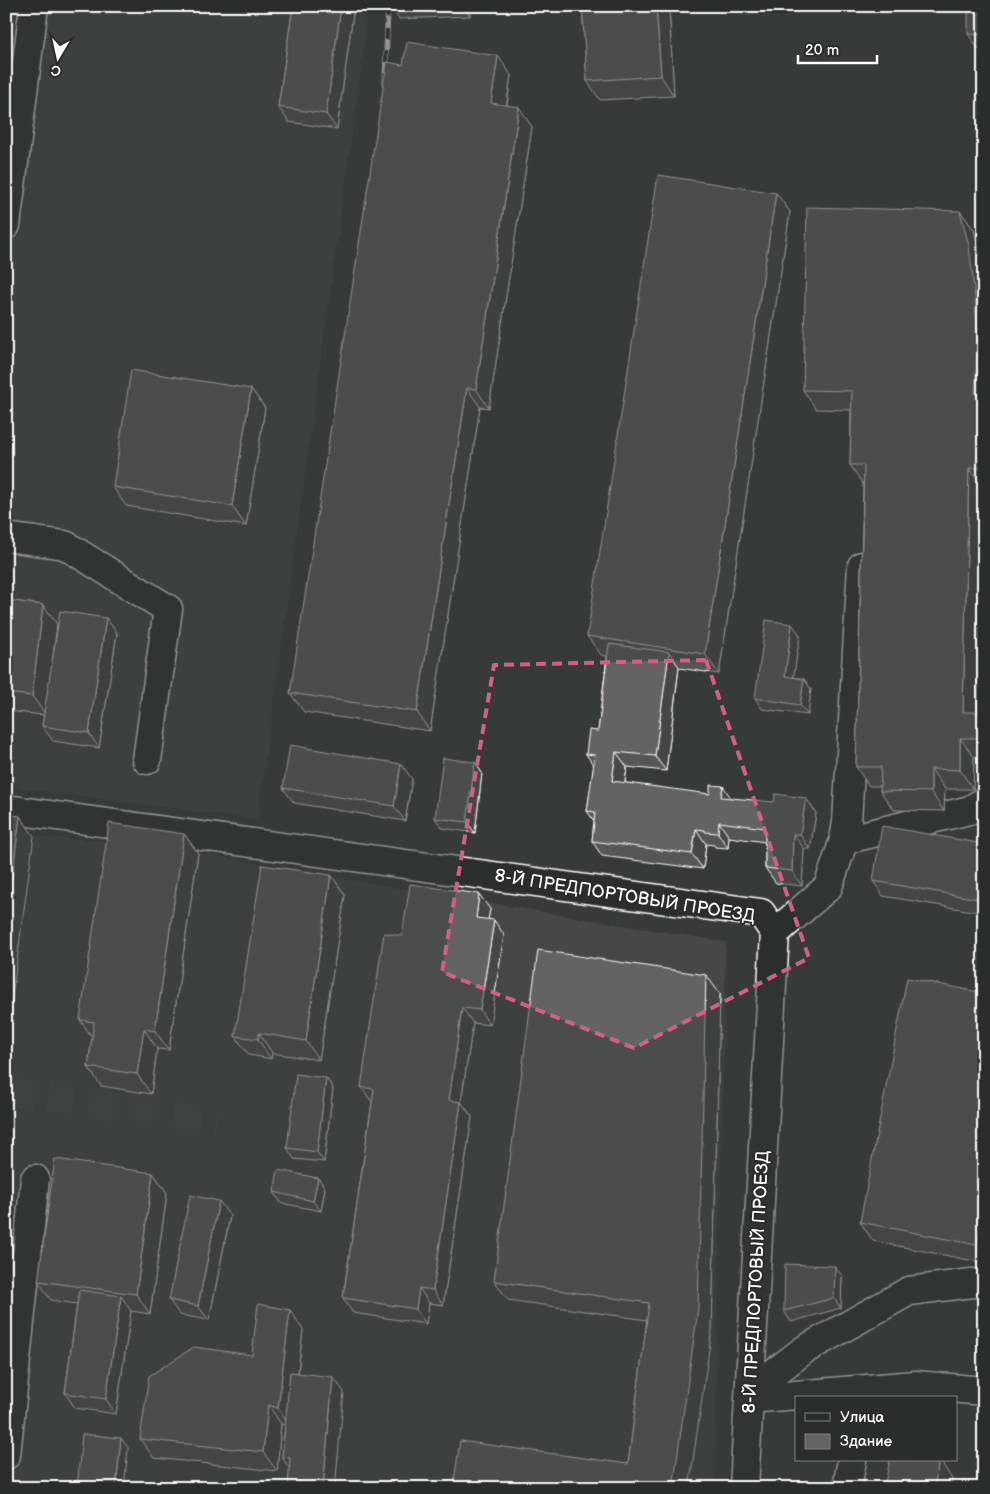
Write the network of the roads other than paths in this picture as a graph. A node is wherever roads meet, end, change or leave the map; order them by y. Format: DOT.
graph roads {
  1 [pos="34,6"];
  2 [pos="6,225"];
  3 [pos="6,537"];
  4 [pos="864,547"];
  5 [pos="147,760"];
  6 [pos="984,801"];
  7 [pos="6,809"];
  8 [pos="844,840"];
  9 [pos="775,932"];
  10 [pos="35,1179"];
  11 [pos="984,1284"];
  12 [pos="984,1391"];
  13 [pos="863,1394"];
  14 [pos="750,1395"];
  15 [pos="6,1455"];
  16 [pos="852,1462"];
  17 [pos="744,1488"];
  18 [pos="847,1488"];
  1 -- 2 [label="street"];
  3 -- 5 [label="street"];
  4 -- 8 [label="street"];
  6 -- 8 [label="street"];
  7 -- 9 [label="street, 8-Й ПРЕДПОРТОВЫЙ ПРОЕЗД"];
  8 -- 9 [label="street"];
  9 -- 14 [label="street, 8-Й ПРЕДПОРТОВЫЙ ПРОЕЗД"];
  10 -- 15 [label="street"];
  11 -- 14 [label="street"];
  12 -- 13 [label="street"];
  13 -- 14 [label="street"];
  14 -- 17 [label="street, 8-Й ПРЕДПОРТОВЫЙ ПРОЕЗД"];
  16 -- 18 [label="street"];
}
